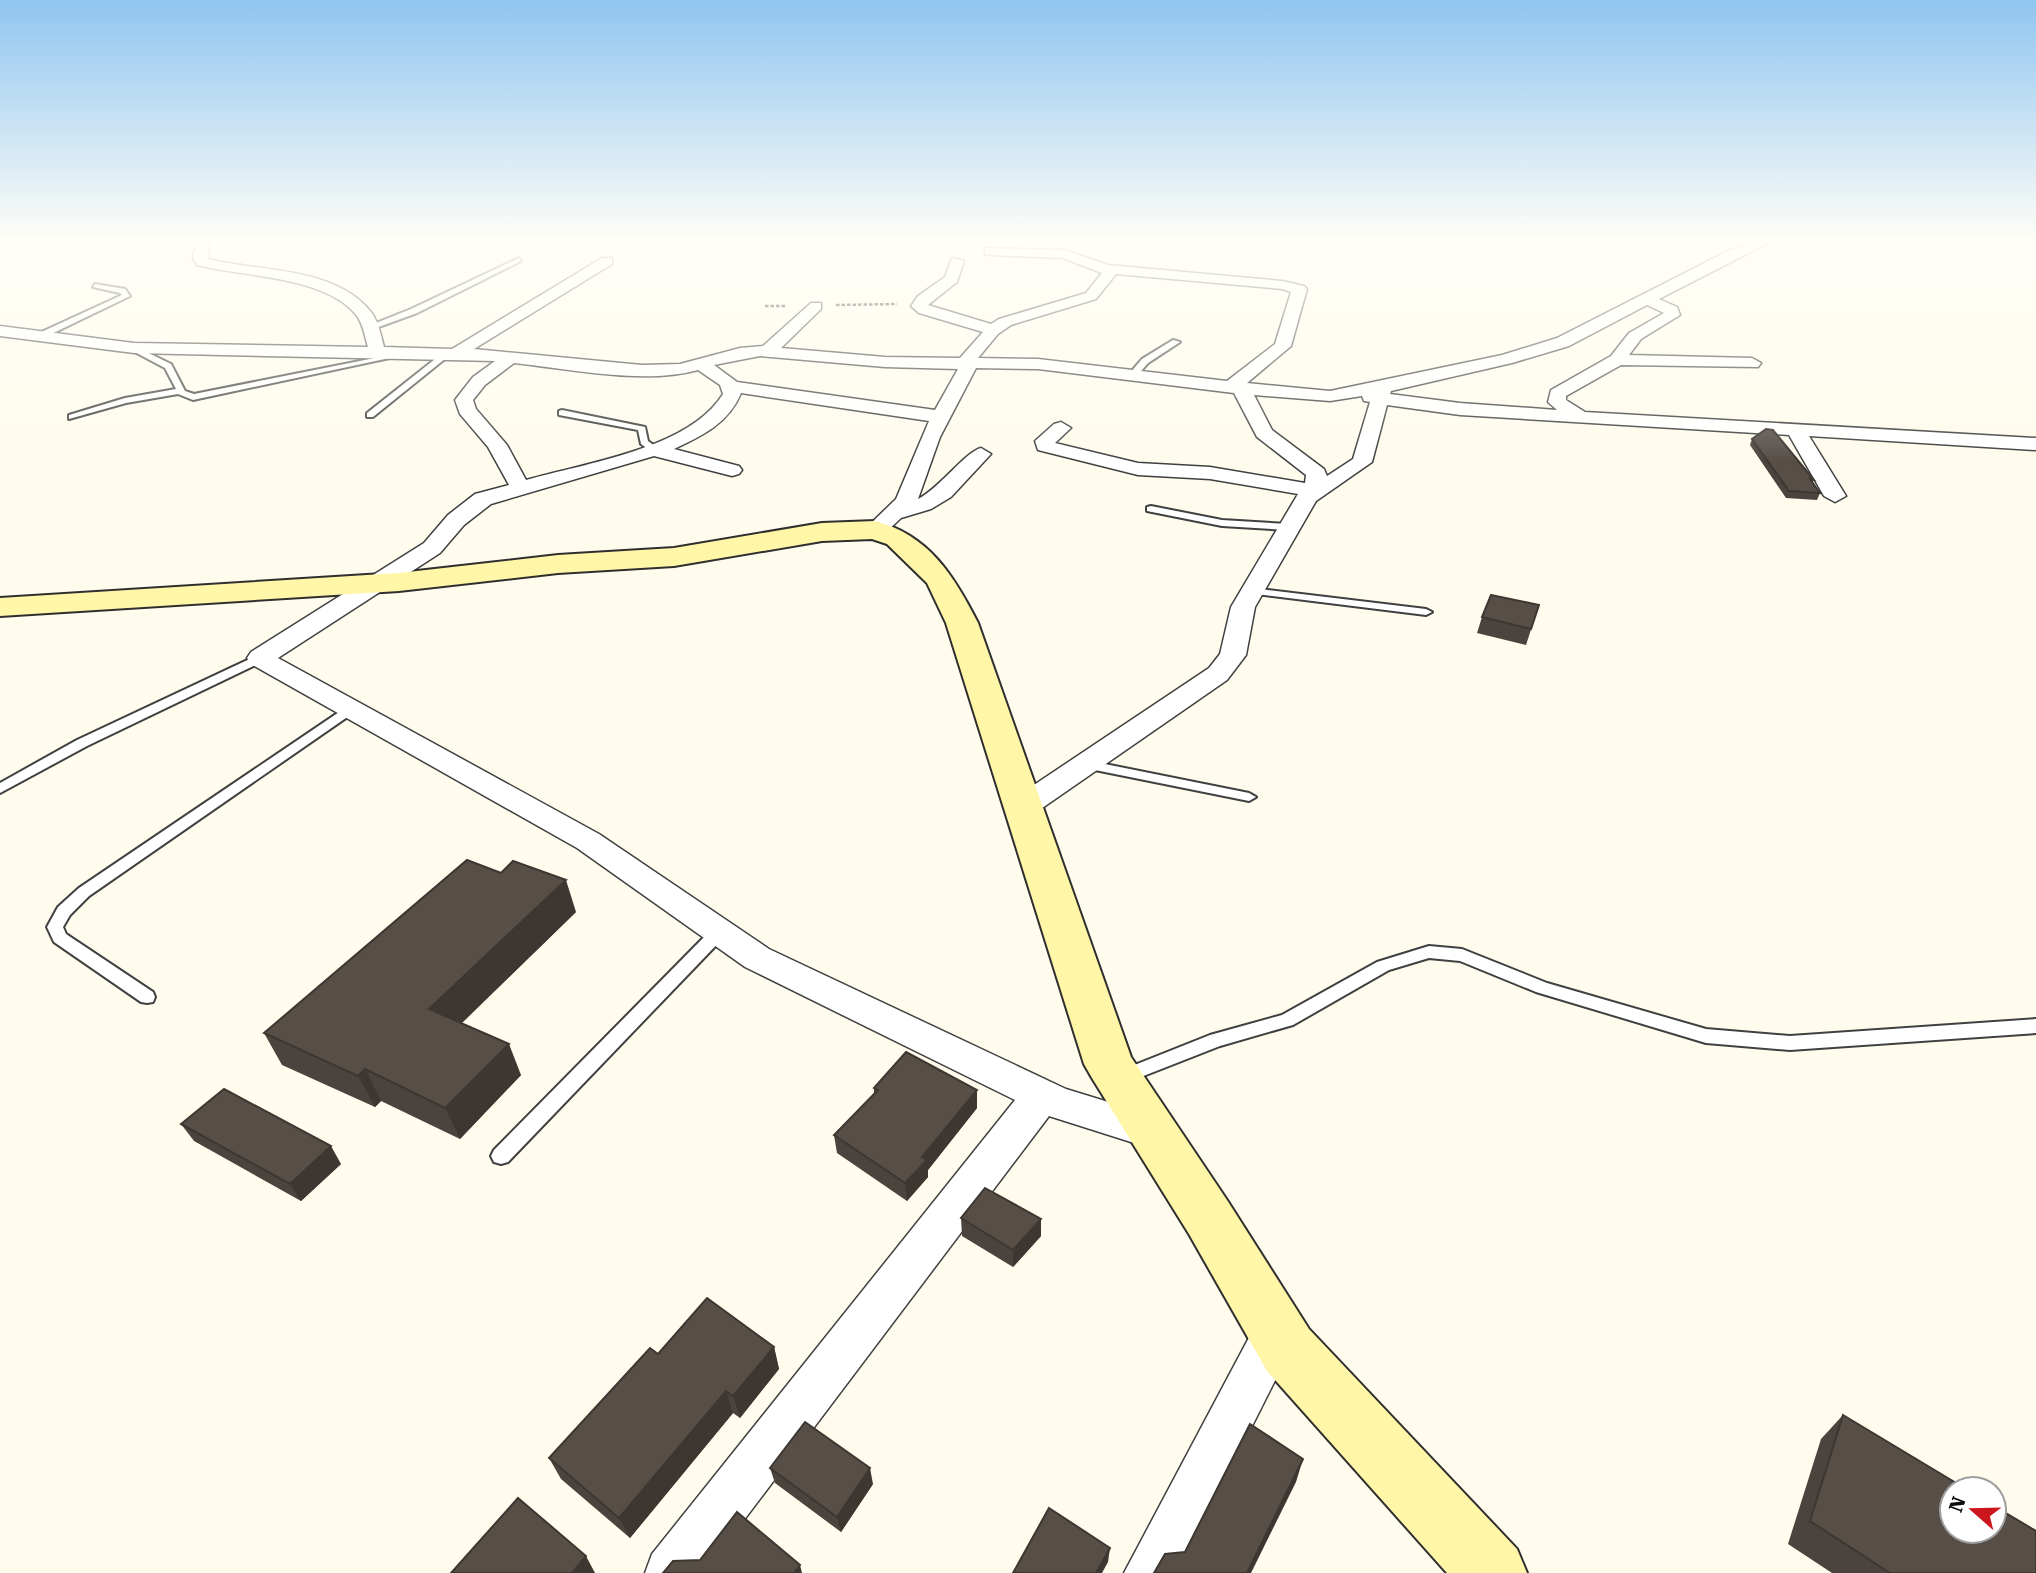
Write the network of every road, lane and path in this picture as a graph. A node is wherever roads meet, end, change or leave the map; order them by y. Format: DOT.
graph roads {
  1 [pos="84,315"];
  2 [pos="363,315"];
  3 [pos="402,315"];
  4 [pos="516,315"];
  5 [pos="806,315"];
  6 [pos="944,315"];
  7 [pos="1024,315"];
  8 [pos="1291,315"];
  9 [pos="1615,315"];
  10 [pos="1671,315"];
  11 [pos="370,327"];
  12 [pos="994,330"];
  13 [pos="0,331"];
  14 [pos="40,336"];
  15 [pos="1176,342"];
  16 [pos="134,348"];
  17 [pos="377,351"];
  18 [pos="768,351"];
  19 [pos="410,352"];
  20 [pos="451,354"];
  21 [pos="512,357"];
  22 [pos="1617,360"];
  23 [pos="1752,363"];
  24 [pos="702,365"];
  25 [pos="966,365"];
  26 [pos="1133,375"];
  27 [pos="730,386"];
  28 [pos="1236,388"];
  29 [pos="181,391"];
  30 [pos="1381,393"];
  31 [pos="562,413"];
  32 [pos="370,415"];
  33 [pos="72,417"];
  34 [pos="1581,417"];
  35 [pos="941,418"];
  36 [pos="1061,428"];
  37 [pos="1795,429"];
  38 [pos="2036,444"];
  39 [pos="655,450"];
  40 [pos="981,454"];
  41 [pos="732,470"];
  42 [pos="520,487"];
  43 [pos="1309,494"];
  44 [pos="1835,496"];
  45 [pos="1151,509"];
  46 [pos="884,522"];
  47 [pos="1288,527"];
  48 [pos="377,584"];
  49 [pos="1252,591"];
  50 [pos="0,607"];
  51 [pos="1426,612"];
  52 [pos="260,658"];
  53 [pos="351,708"];
  54 [pos="1085,764"];
  55 [pos="0,789"];
  56 [pos="1249,797"];
  57 [pos="1024,806"];
  58 [pos="720,932"];
  59 [pos="147,997"];
  60 [pos="2036,1026"];
  61 [pos="1119,1079"];
  62 [pos="1042,1095"];
  63 [pos="1153,1132"];
  64 [pos="501,1156"];
  65 [pos="1277,1331"];
  66 [pos="671,1573"];
  67 [pos="1150,1573"];
  68 [pos="1493,1573"];
  1 -- 14 [label="lane"];
  2 -- 11 [label="street"];
  3 -- 11 [label="lane"];
  4 -- 20 [label="street"];
  5 -- 18 [label="street"];
  6 -- 12 [label="street"];
  7 -- 12 [label="street"];
  8 -- 28 [label="street"];
  9 -- 30 [label="street"];
  10 -- 22 [label="street"];
  11 -- 17 [label="street"];
  12 -- 25 [label="street"];
  13 -- 14 [label="street"];
  14 -- 16 [label="street"];
  15 -- 26 [label="lane"];
  16 -- 17 [label="street"];
  16 -- 29 [label="lane"];
  17 -- 19 [label="street"];
  18 -- 24 [label="street"];
  18 -- 25 [label="street"];
  19 -- 20 [label="street"];
  19 -- 29 [label="lane"];
  20 -- 21 [label="street"];
  20 -- 32 [label="lane"];
  21 -- 24 [label="street"];
  21 -- 42 [label="street"];
  22 -- 23 [label="street"];
  22 -- 34 [label="street"];
  24 -- 27 [label="street"];
  25 -- 26 [label="street"];
  25 -- 35 [label="street"];
  26 -- 28 [label="street"];
  27 -- 35 [label="street"];
  27 -- 39 [label="street"];
  28 -- 30 [label="street"];
  28 -- 43 [label="street"];
  29 -- 33 [label="lane"];
  30 -- 34 [label="street"];
  30 -- 43 [label="street"];
  31 -- 39 [label="lane"];
  34 -- 37 [label="street"];
  35 -- 46 [label="street"];
  36 -- 43 [label="street"];
  37 -- 38 [label="street"];
  37 -- 44 [label="street"];
  39 -- 41 [label="street"];
  39 -- 42 [label="street"];
  40 -- 46 [label="street"];
  42 -- 48 [label="street"];
  43 -- 47 [label="street"];
  45 -- 47 [label="lane"];
  46 -- 48 [label="street"];
  46 -- 57 [label="street"];
  47 -- 49 [label="street"];
  48 -- 50 [label="street"];
  48 -- 52 [label="street"];
  49 -- 51 [label="lane"];
  49 -- 54 [label="street"];
  52 -- 53 [label="street"];
  52 -- 55 [label="lane"];
  53 -- 58 [label="street"];
  53 -- 59 [label="lane"];
  54 -- 56 [label="lane"];
  54 -- 57 [label="street"];
  57 -- 61 [label="street"];
  58 -- 62 [label="street"];
  58 -- 64 [label="lane"];
  60 -- 61 [label="lane"];
  61 -- 63 [label="street"];
  62 -- 63 [label="street"];
  62 -- 66 [label="street"];
  63 -- 65 [label="street"];
  65 -- 67 [label="street"];
  65 -- 68 [label="street"];
}
